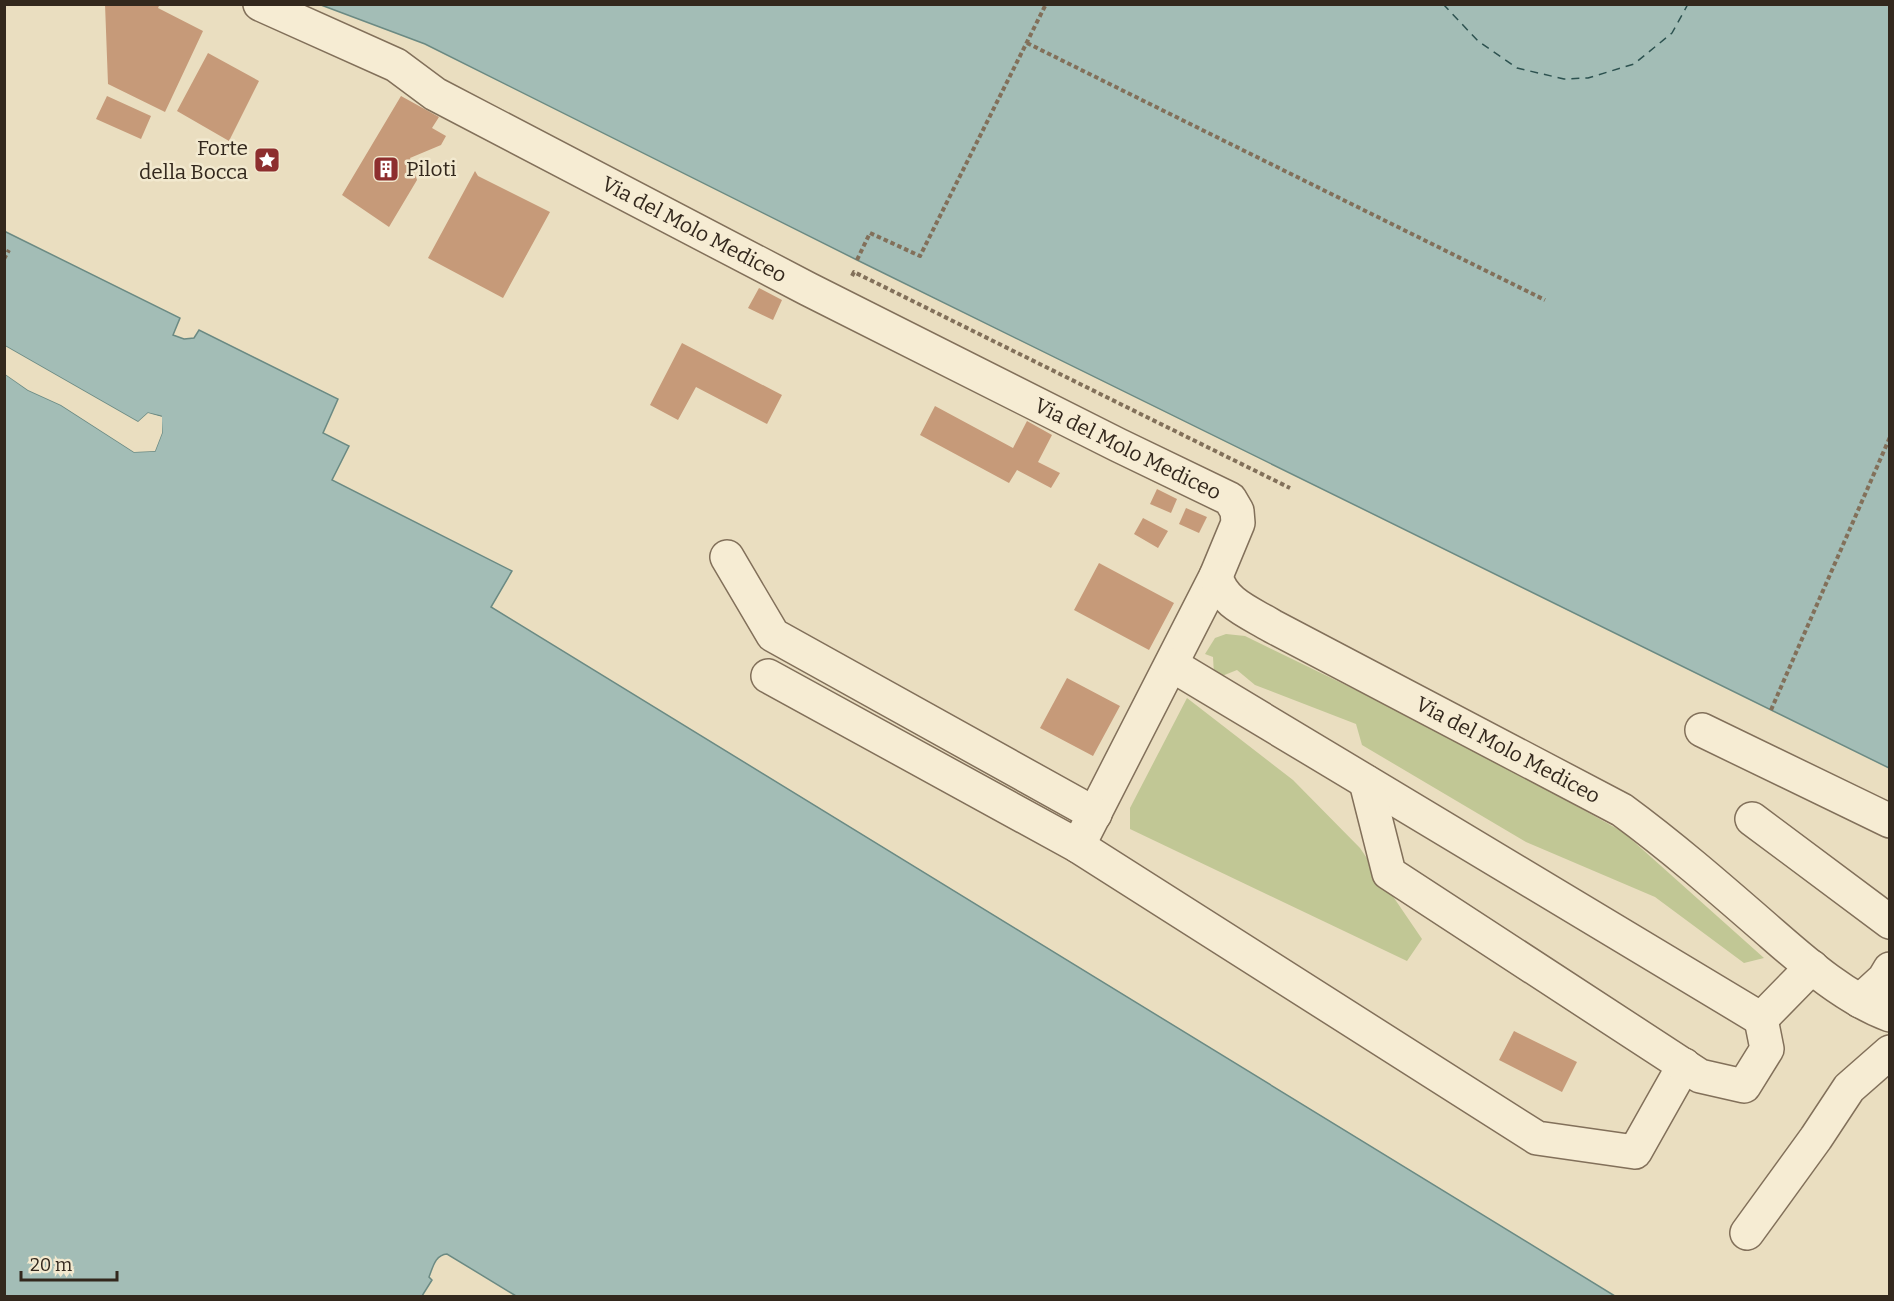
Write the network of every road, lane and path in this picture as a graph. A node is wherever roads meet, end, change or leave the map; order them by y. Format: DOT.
graph roads {
  1 [pos="260,4"];
  2 [pos="1046,4"];
  3 [pos="1027,43"];
  4 [pos="9,250"];
  5 [pos="4,260"];
  6 [pos="857,260"];
  7 [pos="848,283"];
  8 [pos="1545,300"];
  9 [pos="1890,437"];
  10 [pos="1290,488"];
  11 [pos="727,557"];
  12 [pos="1216,576"];
  13 [pos="1172,665"];
  14 [pos="768,676"];
  15 [pos="1771,710"];
  16 [pos="1702,730"];
  17 [pos="1366,782"];
  18 [pos="1095,814"];
  19 [pos="1752,819"];
  20 [pos="1890,821"];
  21 [pos="1078,846"];
  22 [pos="1890,921"];
  23 [pos="1812,968"];
  24 [pos="1890,969"];
  25 [pos="1860,1001"];
  26 [pos="1890,1015"];
  27 [pos="1761,1019"];
  28 [pos="1890,1052"];
  29 [pos="1684,1065"];
  30 [pos="1747,1233"];
  1 -- 12 [label="street, Via del Molo Mediceo"];
  2 -- 3 [label="path"];
  3 -- 6 [label="path"];
  3 -- 8 [label="path"];
  4 -- 5 [label="path"];
  7 -- 10 [label="path"];
  9 -- 15 [label="path"];
  11 -- 18 [label="street"];
  12 -- 13 [label="street"];
  12 -- 23 [label="street, Via del Molo Mediceo"];
  13 -- 17 [label="street"];
  13 -- 18 [label="street"];
  14 -- 21 [label="street"];
  16 -- 20 [label="street"];
  17 -- 27 [label="street"];
  17 -- 29 [label="street"];
  18 -- 21 [label="street"];
  19 -- 22 [label="street"];
  21 -- 29 [label="street"];
  23 -- 25 [label="street, Via del Molo Mediceo"];
  23 -- 27 [label="street"];
  24 -- 25 [label="street"];
  25 -- 26 [label="street, Via del Molo Mediceo"];
  27 -- 29 [label="street"];
  28 -- 30 [label="street"];
}
